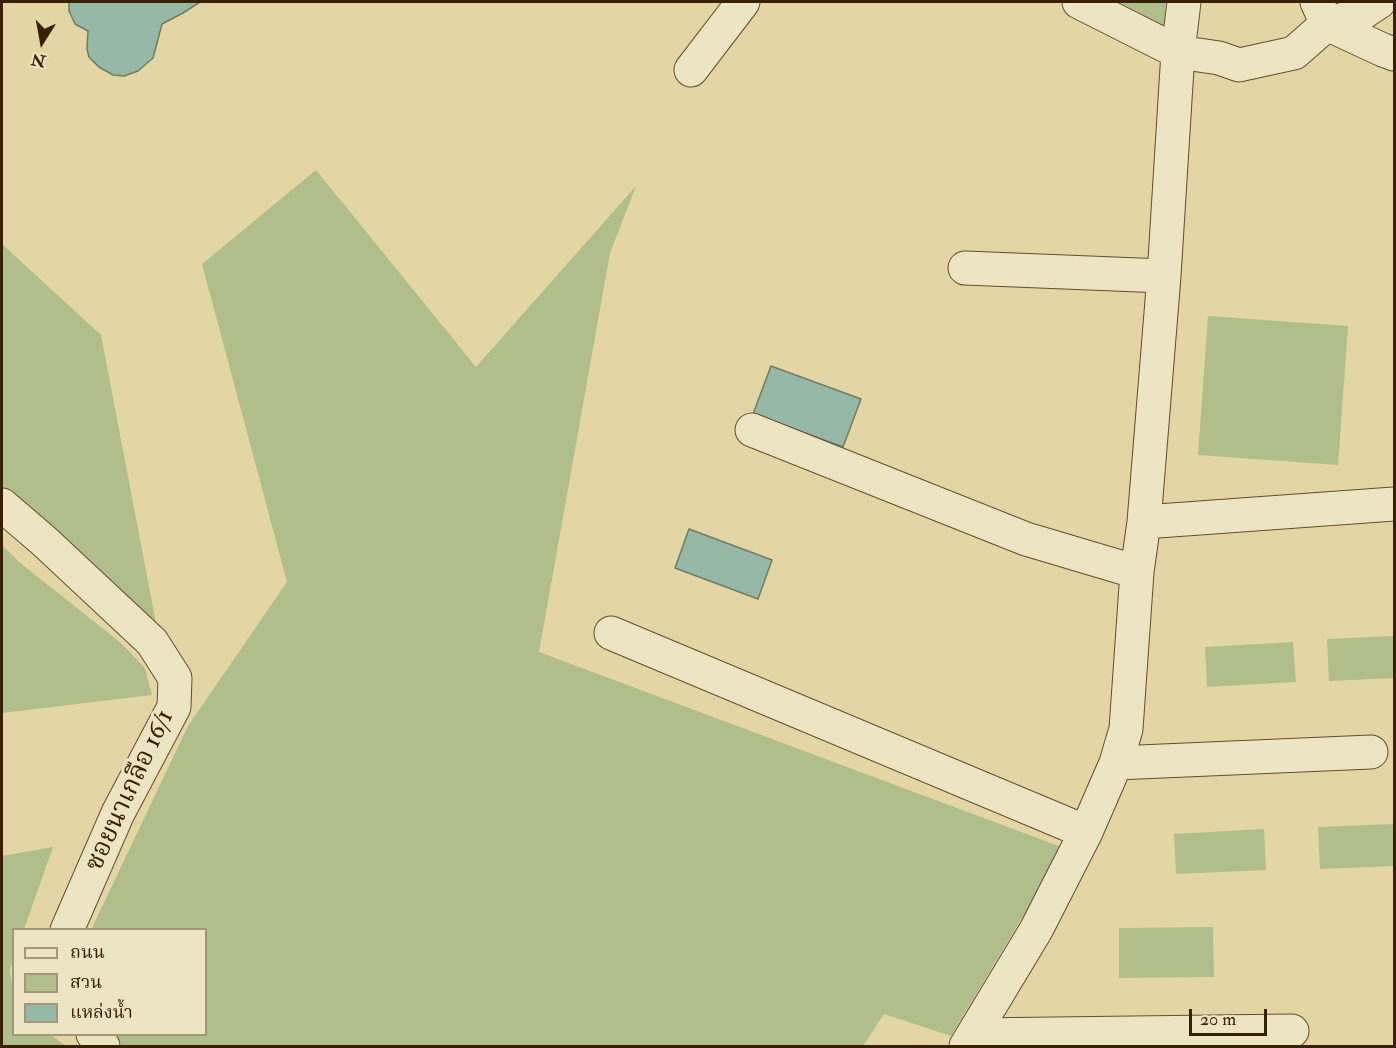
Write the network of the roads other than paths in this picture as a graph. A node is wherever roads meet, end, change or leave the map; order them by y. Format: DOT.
graph roads {
  1 [pos="743,2"];
  2 [pos="1079,2"];
  3 [pos="1184,2"];
  4 [pos="1379,2"];
  5 [pos="1322,13"];
  6 [pos="1178,52"];
  7 [pos="1395,54"];
  8 [pos="691,70"];
  9 [pos="965,268"];
  10 [pos="1164,276"];
  11 [pos="752,430"];
  12 [pos="1395,504"];
  13 [pos="2,505"];
  14 [pos="1144,522"];
  15 [pos="1137,572"];
  16 [pos="611,633"];
  17 [pos="1371,752"];
  18 [pos="1116,763"];
  19 [pos="1086,832"];
  20 [pos="68,928"];
  21 [pos="1293,1031"];
  22 [pos="970,1041"];
  1 -- 8 [label="street"];
  2 -- 6 [label="street"];
  3 -- 6 [label="street"];
  4 -- 5 [label="street"];
  5 -- 6 [label="street"];
  5 -- 7 [label="street"];
  6 -- 10 [label="street"];
  9 -- 10 [label="street"];
  10 -- 14 [label="street"];
  11 -- 15 [label="street"];
  12 -- 14 [label="street"];
  13 -- 20 [label="street, ซอยนาเกลือ 16/1"];
  14 -- 15 [label="street"];
  15 -- 18 [label="street"];
  16 -- 19 [label="street"];
  17 -- 18 [label="street"];
  18 -- 19 [label="street"];
  19 -- 22 [label="street"];
  21 -- 22 [label="street"];
}
